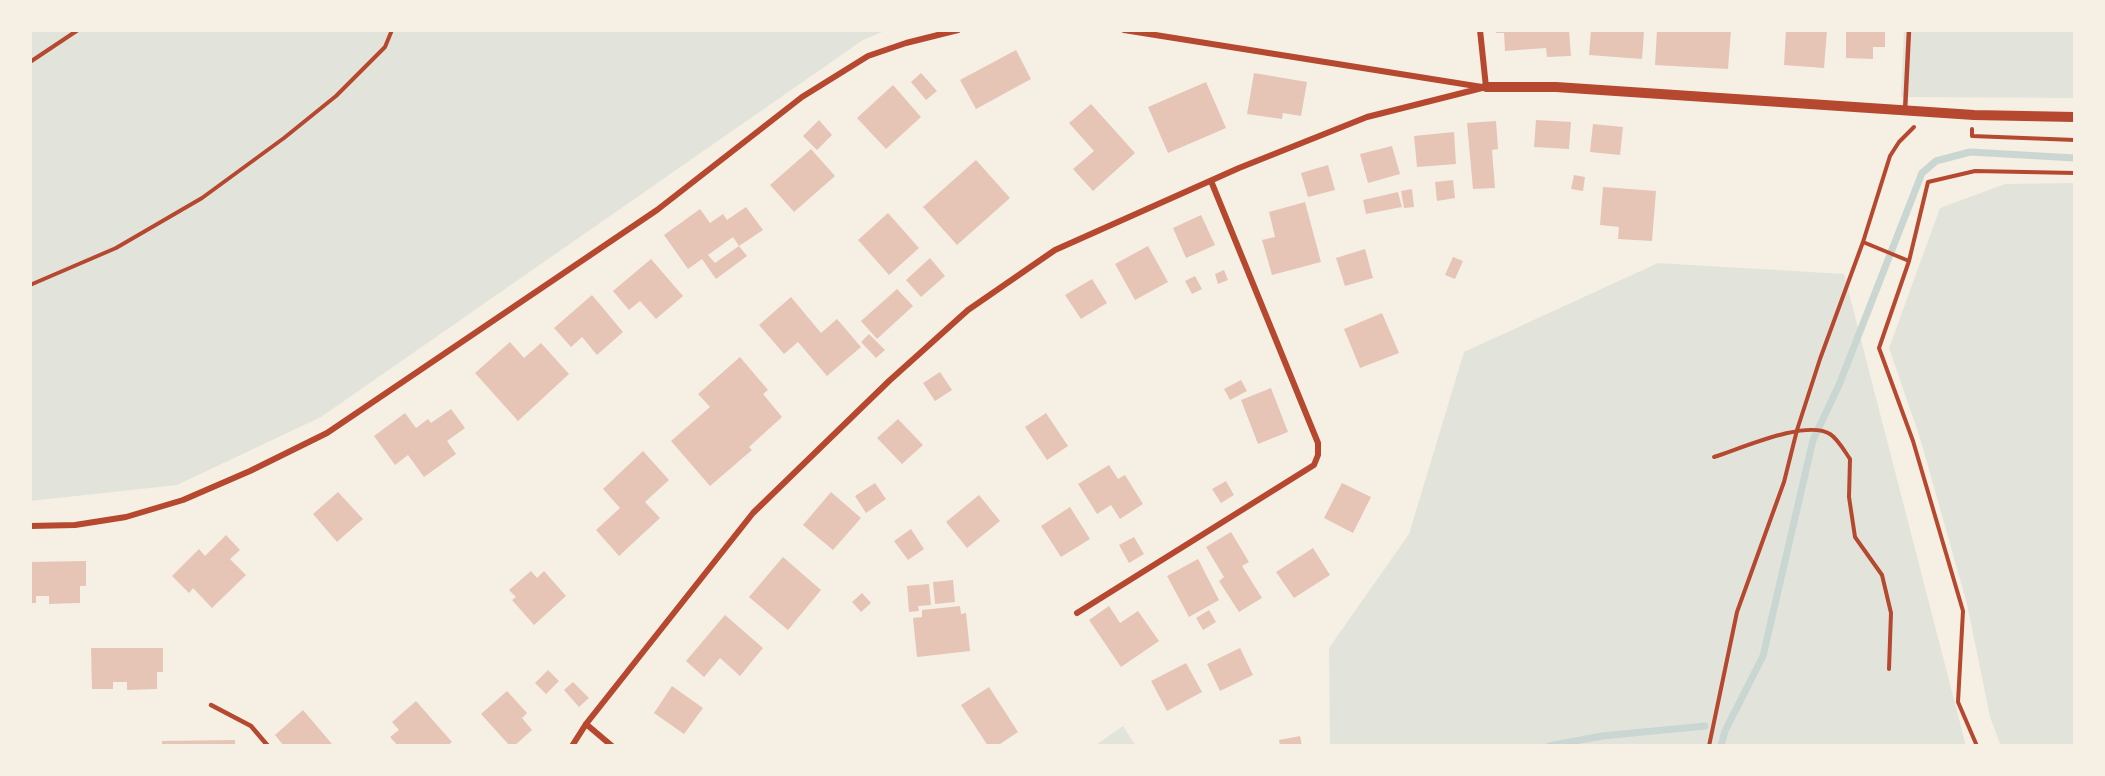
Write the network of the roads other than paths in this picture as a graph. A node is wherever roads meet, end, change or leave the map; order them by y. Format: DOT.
graph roads {
  1 [pos="958,30"];
  2 [pos="1124,30"];
  3 [pos="1479,30"];
  4 [pos="1909,30"];
  5 [pos="1486,87"];
  6 [pos="1905,111"];
  7 [pos="2075,117"];
  8 [pos="1210,181"];
  9 [pos="30,526"];
  10 [pos="1077,613"];
  11 [pos="211,705"];
  12 [pos="586,724"];
  13 [pos="268,746"];
  14 [pos="572,746"];
  15 [pos="612,746"];
  1 -- 9 [label="street"];
  2 -- 5 [label="street"];
  3 -- 5 [label="street"];
  4 -- 6 [label="lane"];
  5 -- 6 [label="street"];
  5 -- 8 [label="street"];
  6 -- 7 [label="street"];
  8 -- 10 [label="street"];
  8 -- 12 [label="street"];
  11 -- 13 [label="lane"];
  12 -- 14 [label="street"];
  12 -- 15 [label="street"];
}
